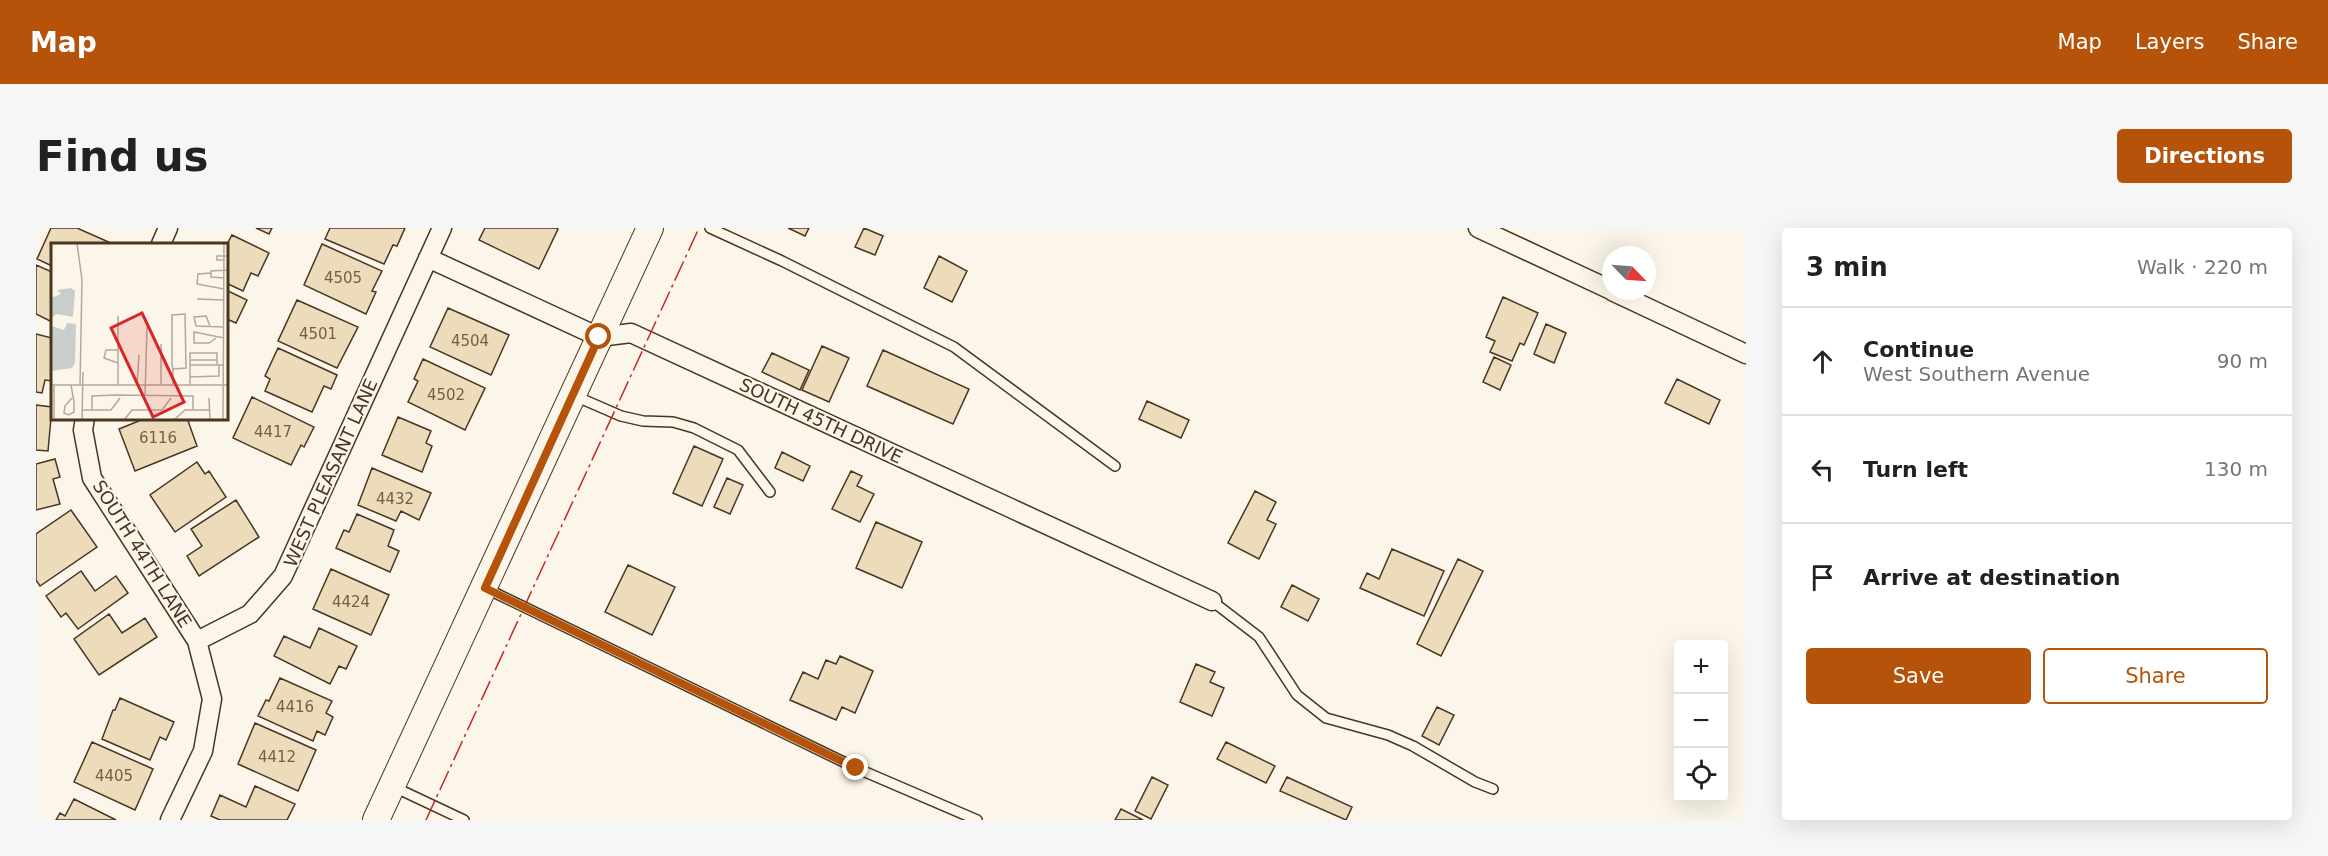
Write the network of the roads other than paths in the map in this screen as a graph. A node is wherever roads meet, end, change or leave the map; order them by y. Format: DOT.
graph roads {
  1 [pos="442,228"];
  2 [pos="650,228"];
  3 [pos="710,228"];
  4 [pos="1478,228"];
  5 [pos="428,258"];
  6 [pos="1602,286"];
  7 [pos="1631,300"];
  8 [pos="599,337"];
  9 [pos="1746,354"];
  10 [pos="573,395"];
  11 [pos="84,424"];
  12 [pos="1115,466"];
  13 [pos="770,492"];
  14 [pos="485,588"];
  15 [pos="1212,601"];
  16 [pos="197,641"];
  17 [pos="392,786"];
  18 [pos="1493,789"];
  19 [pos="170,820"];
  20 [pos="376,820"];
  21 [pos="464,820"];
  22 [pos="977,820"];
  1 -- 5 [label="street, WEST PLEASANT LANE"];
  2 -- 8 [label="main road"];
  3 -- 12 [label="lane"];
  4 -- 6 [label="street"];
  5 -- 8 [label="street"];
  5 -- 16 [label="street, WEST PLEASANT LANE"];
  7 -- 9 [label="street"];
  8 -- 10 [label="main road"];
  8 -- 15 [label="street, SOUTH 45TH DRIVE"];
  10 -- 13 [label="lane"];
  10 -- 14 [label="main road"];
  11 -- 16 [label="street, SOUTH 44TH LANE"];
  14 -- 17 [label="main road"];
  14 -- 22 [label="lane"];
  15 -- 18 [label="lane"];
  16 -- 19 [label="street"];
  17 -- 20 [label="main road"];
  17 -- 21 [label="lane"];
}
